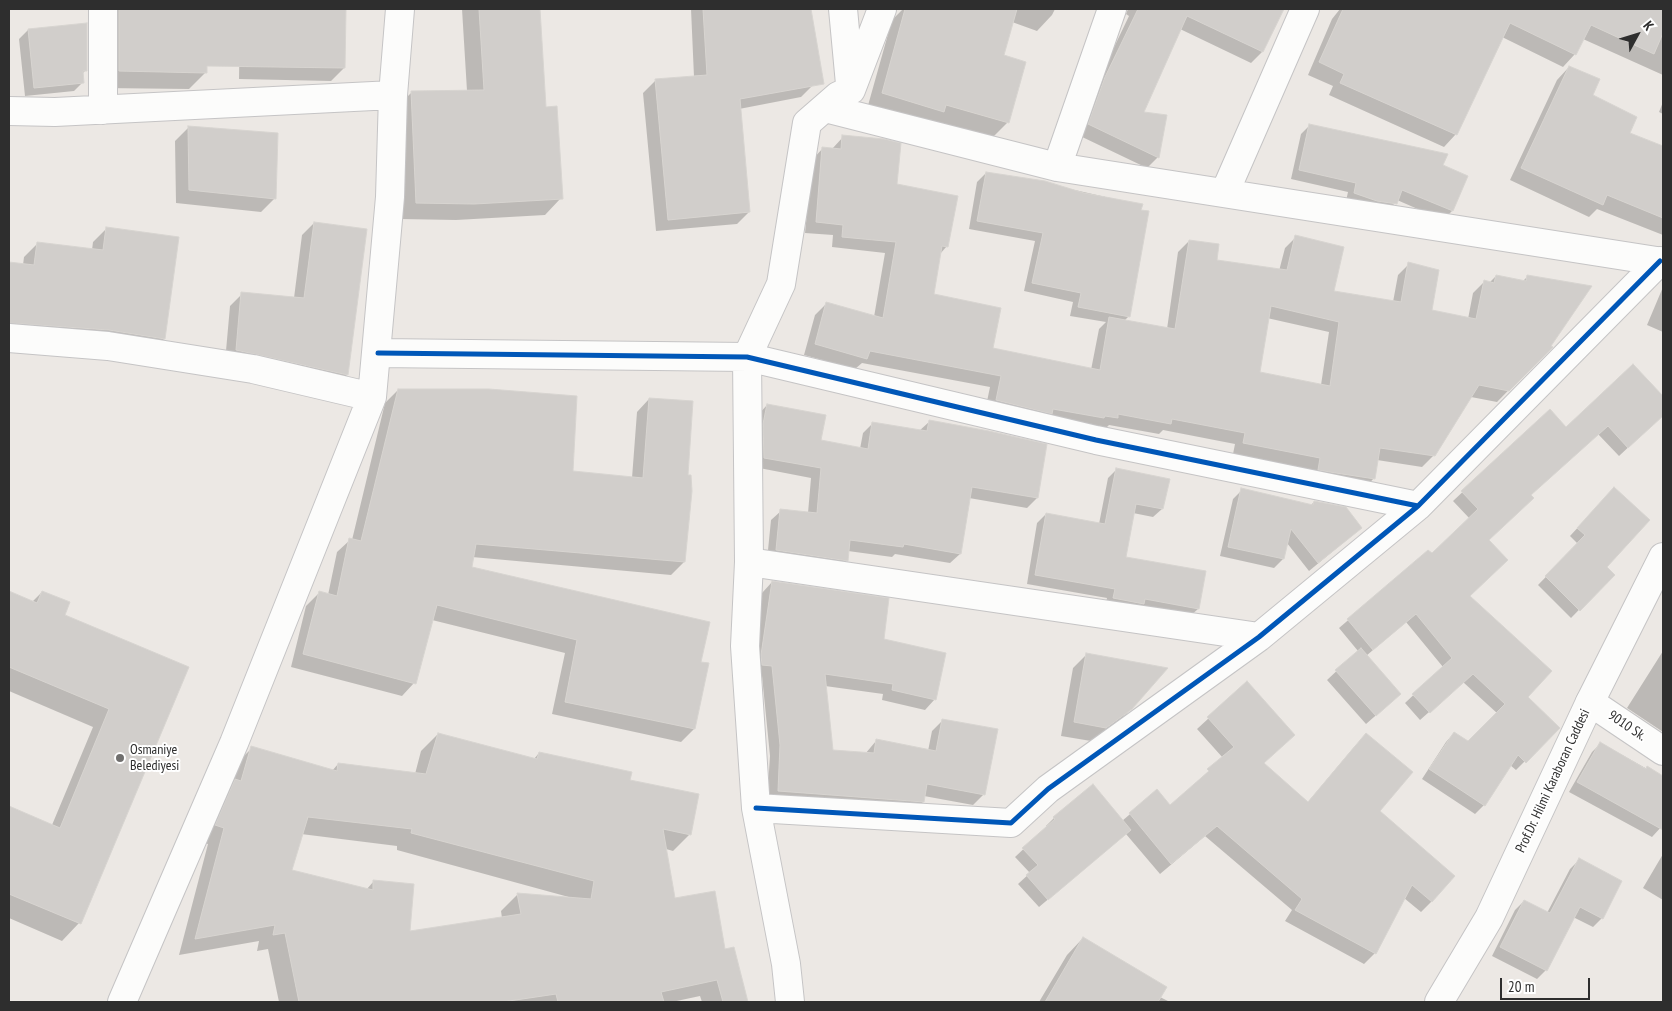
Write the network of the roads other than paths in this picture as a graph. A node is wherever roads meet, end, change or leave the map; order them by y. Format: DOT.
graph roads {
  1 [pos="103,9"];
  2 [pos="400,9"];
  3 [pos="843,9"];
  4 [pos="882,9"];
  5 [pos="1112,9"];
  6 [pos="1305,9"];
  7 [pos="851,90"];
  8 [pos="393,95"];
  9 [pos="825,108"];
  10 [pos="103,110"];
  11 [pos="9,111"];
  12 [pos="1057,167"];
  13 [pos="1226,192"];
  14 [pos="1662,262"];
  15 [pos="9,338"];
  16 [pos="378,353"];
  17 [pos="747,357"];
  18 [pos="372,397"];
  19 [pos="1418,506"];
  20 [pos="1663,558"];
  21 [pos="749,562"];
  22 [pos="1259,637"];
  23 [pos="1590,702"];
  24 [pos="1663,751"];
  25 [pos="756,808"];
  26 [pos="122,1002"];
  27 [pos="790,1002"];
  28 [pos="1439,1002"];
  1 -- 10 [label="street"];
  2 -- 8 [label="street"];
  3 -- 7 [label="street"];
  4 -- 7 [label="street"];
  5 -- 12 [label="street"];
  6 -- 13 [label="street"];
  7 -- 9 [label="street"];
  8 -- 10 [label="street"];
  8 -- 16 [label="street"];
  9 -- 12 [label="street"];
  9 -- 17 [label="street"];
  10 -- 11 [label="street"];
  12 -- 13 [label="street"];
  13 -- 14 [label="street"];
  14 -- 19 [label="street"];
  15 -- 18 [label="street"];
  16 -- 17 [label="street"];
  16 -- 18 [label="street"];
  17 -- 19 [label="street"];
  17 -- 21 [label="street"];
  18 -- 26 [label="street"];
  19 -- 22 [label="street"];
  20 -- 23 [label="street, Prof.Dr. Hilmi Karaboran Caddesi"];
  21 -- 22 [label="street"];
  21 -- 25 [label="street"];
  22 -- 25 [label="street"];
  23 -- 24 [label="street, 9010 Sk."];
  23 -- 28 [label="street, Prof.Dr. Hilmi Karaboran Caddesi"];
  25 -- 27 [label="street"];
}
